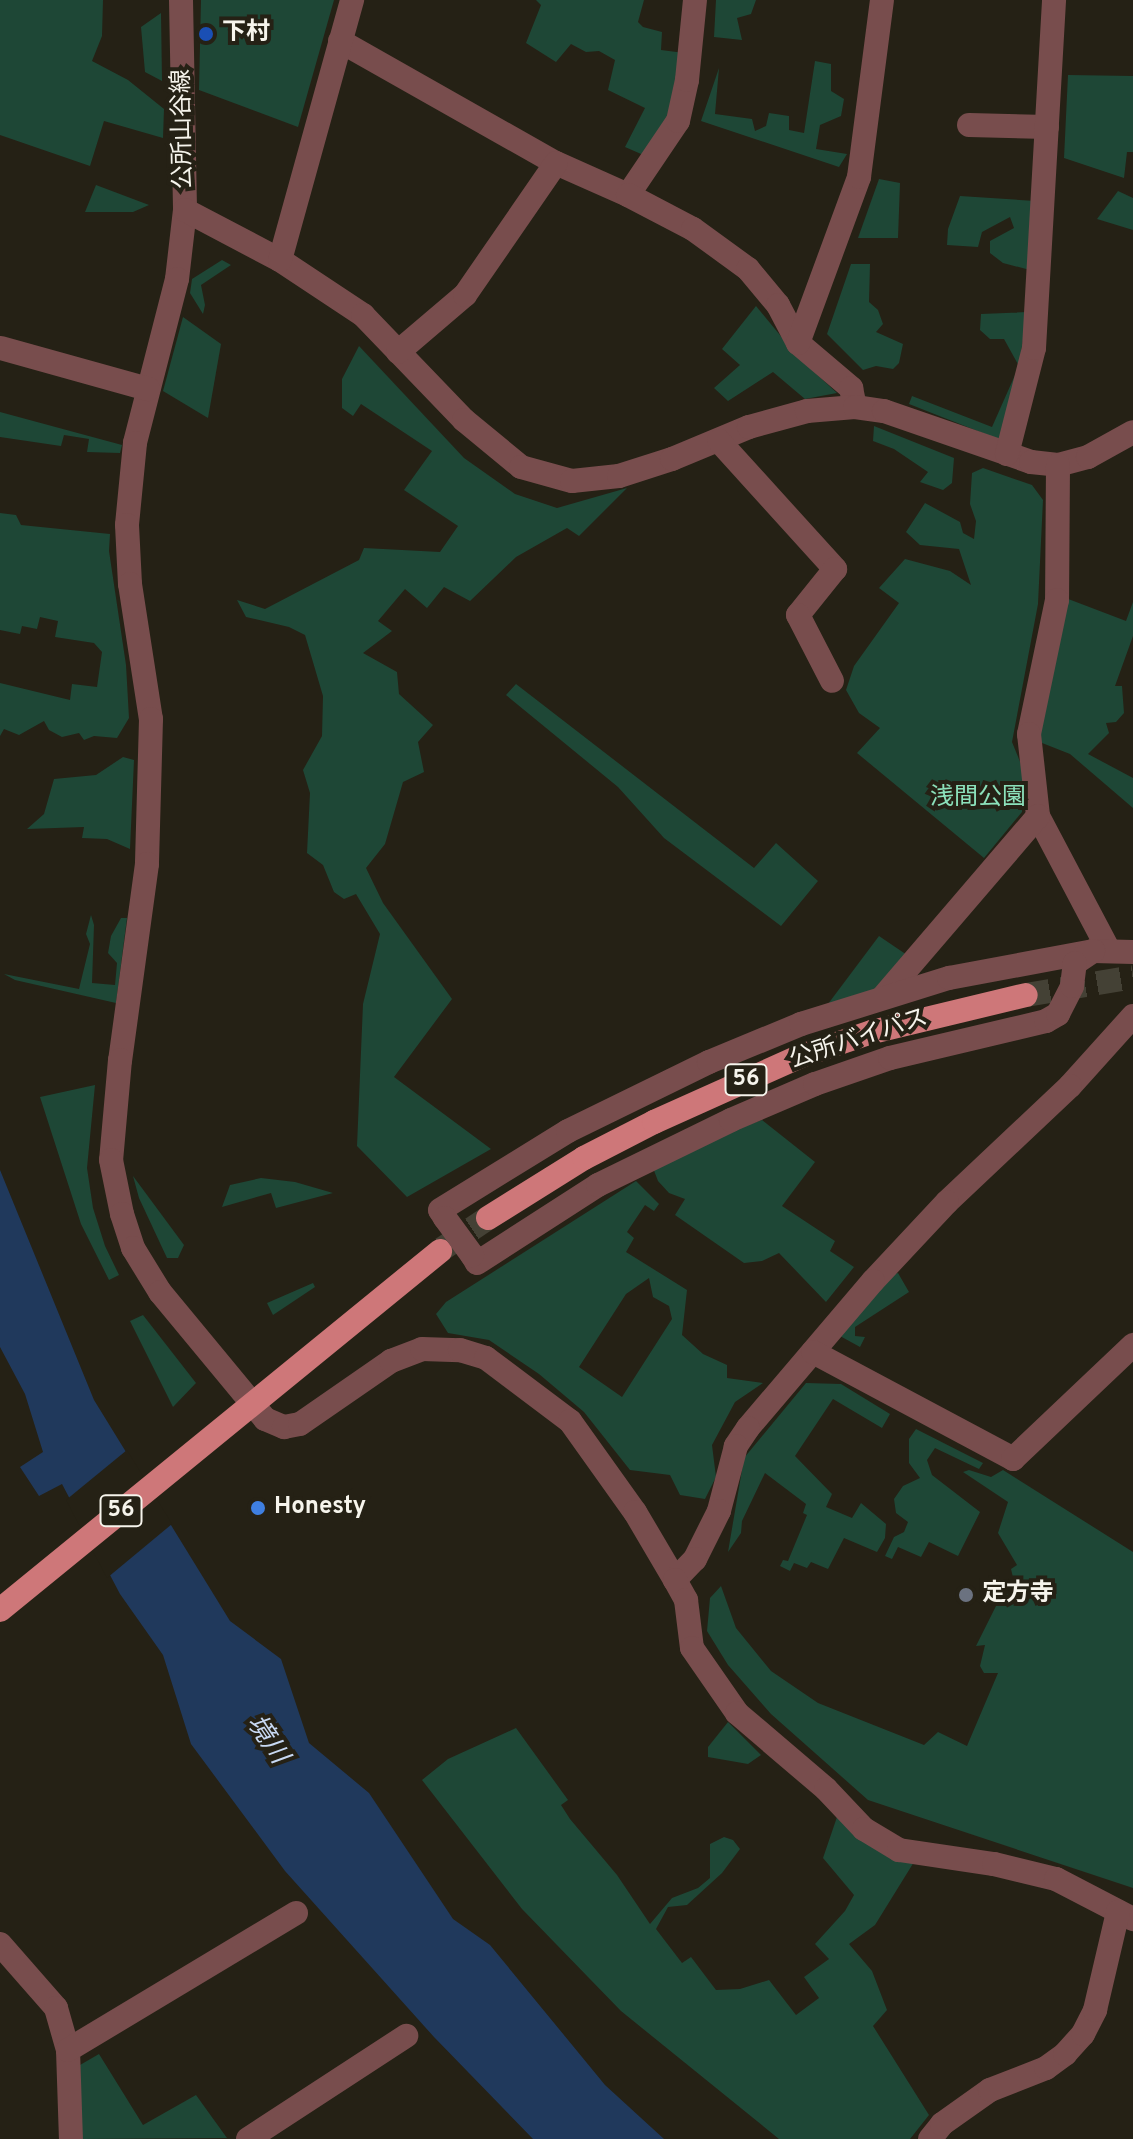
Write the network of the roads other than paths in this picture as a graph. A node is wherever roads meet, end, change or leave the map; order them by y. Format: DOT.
graph roads {
  1 [pos="181,0"];
  2 [pos="352,0"];
  3 [pos="695,0"];
  4 [pos="882,0"];
  5 [pos="1054,0"];
  6 [pos="340,41"];
  7 [pos="969,125"];
  8 [pos="1047,127"];
  9 [pos="556,163"];
  10 [pos="628,195"];
  11 [pos="185,210"];
  12 [pos="280,260"];
  13 [pos="798,343"];
  14 [pos="1,348"];
  15 [pos="398,352"];
  16 [pos="148,389"];
  17 [pos="855,407"];
  18 [pos="1133,432"];
  19 [pos="719,441"];
  20 [pos="1007,454"];
  21 [pos="1058,465"];
  22 [pos="832,681"];
  23 [pos="1038,816"];
  24 [pos="1133,952"];
  25 [pos="1092,954"];
  26 [pos="1026,995"];
  27 [pos="883,997"];
  28 [pos="1133,1016"];
  29 [pos="488,1218"];
  30 [pos="440,1251"];
  31 [pos="1133,1345"];
  32 [pos="813,1352"];
  33 [pos="250,1404"];
  34 [pos="675,1580"];
  35 [pos="0,1610"];
  36 [pos="296,1913"];
  37 [pos="1126,1916"];
  38 [pos="0,1944"];
  39 [pos="406,2036"];
  40 [pos="68,2050"];
  41 [pos="936,2131"];
  42 [pos="71,2139"];
  43 [pos="248,2139"];
  1 -- 11 [label="street, 公所山谷線"];
  2 -- 6 [label="street"];
  3 -- 10 [label="street"];
  4 -- 13 [label="street"];
  5 -- 8 [label="street"];
  6 -- 9 [label="street"];
  6 -- 12 [label="street"];
  7 -- 8 [label="street"];
  8 -- 20 [label="street"];
  9 -- 10 [label="street"];
  9 -- 15 [label="street"];
  10 -- 13 [label="street"];
  11 -- 12 [label="street"];
  11 -- 16 [label="street, 公所山谷線"];
  12 -- 15 [label="street"];
  13 -- 17 [label="street"];
  14 -- 16 [label="street"];
  15 -- 19 [label="street"];
  16 -- 33 [label="street, 公所山谷線"];
  17 -- 19 [label="street"];
  17 -- 20 [label="street"];
  18 -- 21 [label="street"];
  19 -- 22 [label="street"];
  20 -- 21 [label="street"];
  21 -- 23 [label="street"];
  23 -- 25 [label="street"];
  23 -- 27 [label="street"];
  24 -- 25 [label="street"];
  25 -- 27 [label="street"];
  25 -- 27 [label="street, bridge"];
  26 -- 29 [label="main road, 公所バイパス / 56"];
  28 -- 32 [label="street"];
  30 -- 33 [label="main road, 56"];
  31 -- 32 [label="street"];
  32 -- 34 [label="street"];
  33 -- 34 [label="street, 公所山谷線"];
  33 -- 35 [label="main road, 56"];
  34 -- 37 [label="street"];
  36 -- 40 [label="street"];
  37 -- 41 [label="street"];
  38 -- 40 [label="street"];
  39 -- 43 [label="street"];
  40 -- 42 [label="street"];
}
